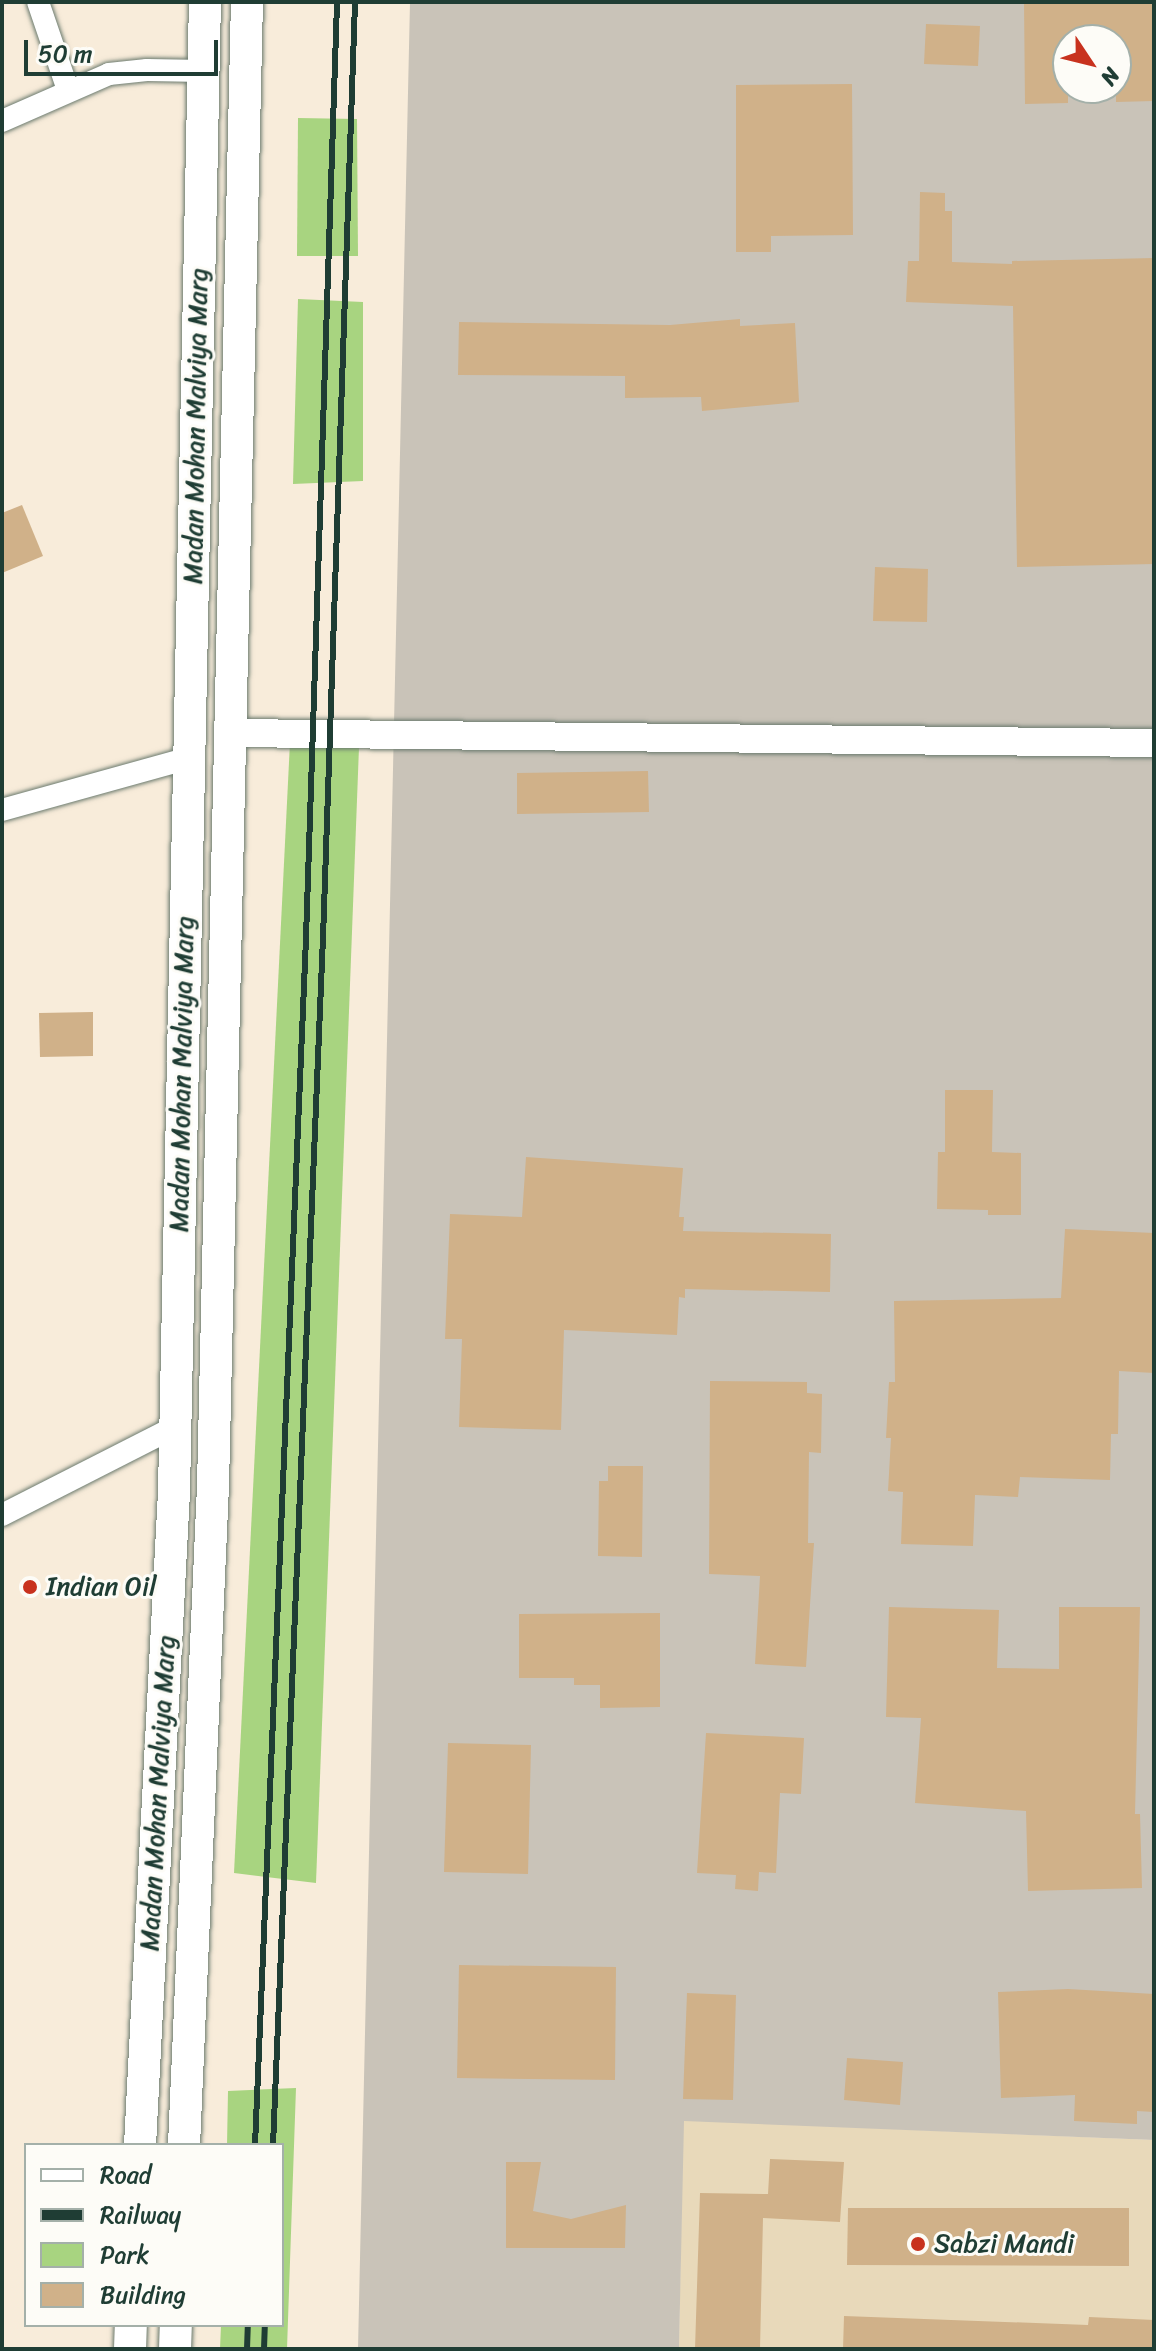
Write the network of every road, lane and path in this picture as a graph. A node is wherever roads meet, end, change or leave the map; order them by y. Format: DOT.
graph roads {
  1 [pos="38,2"];
  2 [pos="205,2"];
  3 [pos="247,2"];
  4 [pos="204,71"];
  5 [pos="68,90"];
  6 [pos="2,121"];
  7 [pos="231,733"];
  8 [pos="1154,743"];
  9 [pos="189,758"];
  10 [pos="2,810"];
  11 [pos="175,1427"];
  12 [pos="2,1515"];
  13 [pos="140,2143"];
  14 [pos="184,2143"];
  15 [pos="131,2327"];
  16 [pos="176,2327"];
  17 [pos="130,2349"];
  18 [pos="175,2349"];
  1 -- 5 [label="street"];
  2 -- 4 [label="main road, Madan Mohan Malviya Marg"];
  3 -- 7 [label="main road, Madan Mohan Malviya Marg"];
  4 -- 5 [label="street"];
  4 -- 9 [label="main road, Madan Mohan Malviya Marg"];
  5 -- 6 [label="street"];
  7 -- 8 [label="street"];
  7 -- 14 [label="main road, Madan Mohan Malviya Marg"];
  9 -- 10 [label="street"];
  9 -- 11 [label="main road, Madan Mohan Malviya Marg"];
  11 -- 12 [label="street"];
  11 -- 13 [label="main road, Madan Mohan Malviya Marg"];
  15 -- 17 [label="main road"];
  16 -- 18 [label="main road"];
}
